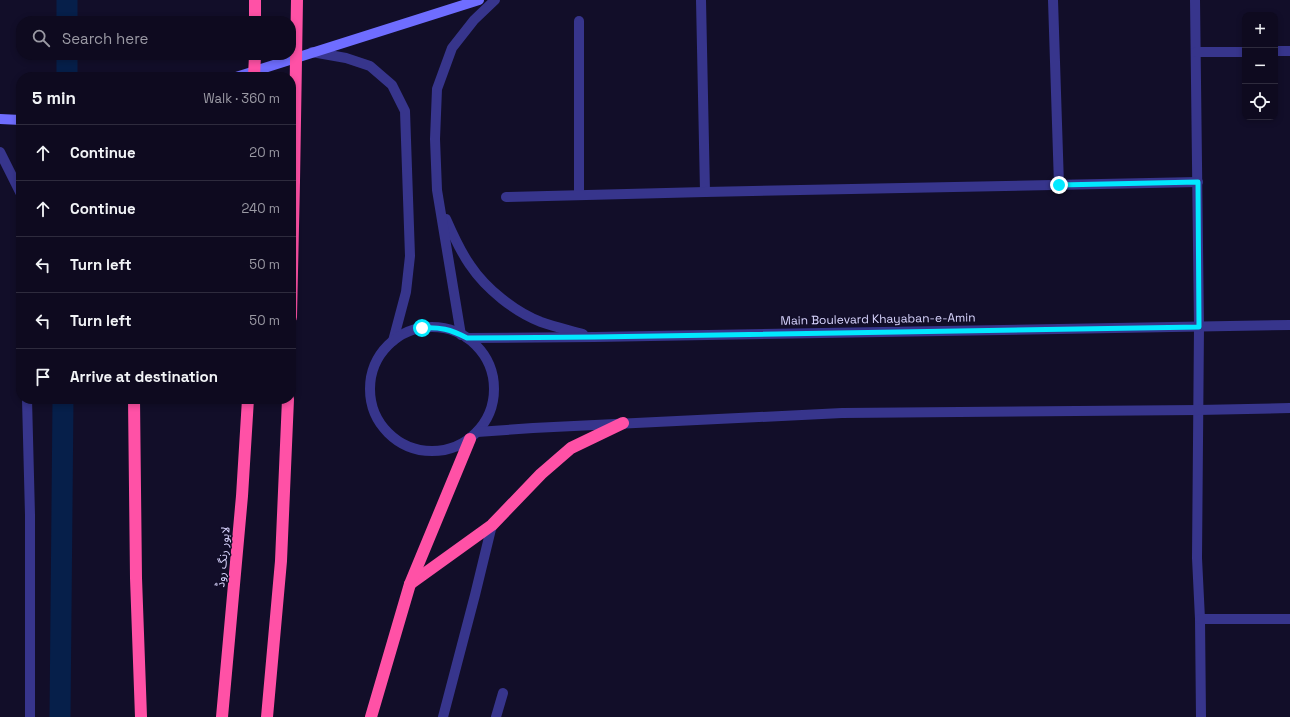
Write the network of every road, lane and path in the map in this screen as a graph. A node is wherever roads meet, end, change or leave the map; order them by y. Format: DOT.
graph roads {
  1 [pos="255,0"];
  2 [pos="297,0"];
  3 [pos="479,0"];
  4 [pos="495,0"];
  5 [pos="701,0"];
  6 [pos="1053,0"];
  7 [pos="1195,0"];
  8 [pos="255,16"];
  9 [pos="579,21"];
  10 [pos="1278,51"];
  11 [pos="1290,51"];
  12 [pos="311,52"];
  13 [pos="1196,52"];
  14 [pos="1242,52"];
  15 [pos="296,57"];
  16 [pos="254,60"];
  17 [pos="287,60"];
  18 [pos="251,72"];
  19 [pos="254,72"];
  20 [pos="296,72"];
  21 [pos="0,119"];
  22 [pos="16,120"];
  23 [pos="0,152"];
  24 [pos="1198,182"];
  25 [pos="16,184"];
  26 [pos="1059,185"];
  27 [pos="705,192"];
  28 [pos="579,195"];
  29 [pos="506,197"];
  30 [pos="440,206"];
  31 [pos="1290,325"];
  32 [pos="1199,327"];
  33 [pos="464,336"];
  34 [pos="595,337"];
  35 [pos="393,341"];
  36 [pos="27,404"];
  37 [pos="134,404"];
  38 [pos="248,404"];
  39 [pos="288,404"];
  40 [pos="1290,408"];
  41 [pos="1198,410"];
  42 [pos="623,423"];
  43 [pos="473,436"];
  44 [pos="492,525"];
  45 [pos="410,584"];
  46 [pos="1200,619"];
  47 [pos="1290,619"];
  48 [pos="503,693"];
  49 [pos="30,717"];
  50 [pos="141,717"];
  51 [pos="222,717"];
  52 [pos="267,717"];
  53 [pos="371,717"];
  54 [pos="443,717"];
  55 [pos="496,717"];
  56 [pos="1201,717"];
  1 -- 8 [label="highway"];
  2 -- 20 [label="highway, bridge"];
  3 -- 12 [label="main road"];
  4 -- 30 [label="street"];
  5 -- 27 [label="street"];
  6 -- 26 [label="street"];
  7 -- 13 [label="street"];
  9 -- 28 [label="street"];
  10 -- 11 [label="street"];
  12 -- 15 [label="main road"];
  12 -- 35 [label="street"];
  13 -- 14 [label="street"];
  13 -- 24 [label="street"];
  16 -- 19 [label="highway, bridge"];
  17 -- 18 [label="main road"];
  21 -- 22 [label="main road"];
  23 -- 25 [label="street"];
  24 -- 26 [label="street"];
  24 -- 32 [label="street"];
  26 -- 27 [label="street"];
  27 -- 28 [label="street"];
  28 -- 29 [label="street"];
  30 -- 33 [label="street"];
  30 -- 34 [label="street"];
  31 -- 32 [label="street, Main Boulevard Khayaban-e-Amin"];
  32 -- 34 [label="street, Main Boulevard Khayaban-e-Amin"];
  32 -- 41 [label="street"];
  33 -- 34 [label="street, Main Boulevard Khayaban-e-Amin"];
  33 -- 35 [label="street"];
  33 -- 43 [label="street"];
  35 -- 43 [label="street"];
  36 -- 49 [label="street"];
  37 -- 50 [label="highway"];
  38 -- 51 [label="highway, لاہور رنگ روڈ"];
  39 -- 52 [label="highway"];
  40 -- 41 [label="street"];
  41 -- 42 [label="street"];
  41 -- 46 [label="street"];
  42 -- 43 [label="street"];
  42 -- 44 [label="highway"];
  43 -- 45 [label="highway"];
  44 -- 45 [label="highway"];
  44 -- 54 [label="street"];
  45 -- 53 [label="highway"];
  46 -- 47 [label="street"];
  46 -- 56 [label="street"];
  48 -- 55 [label="street"];
}
